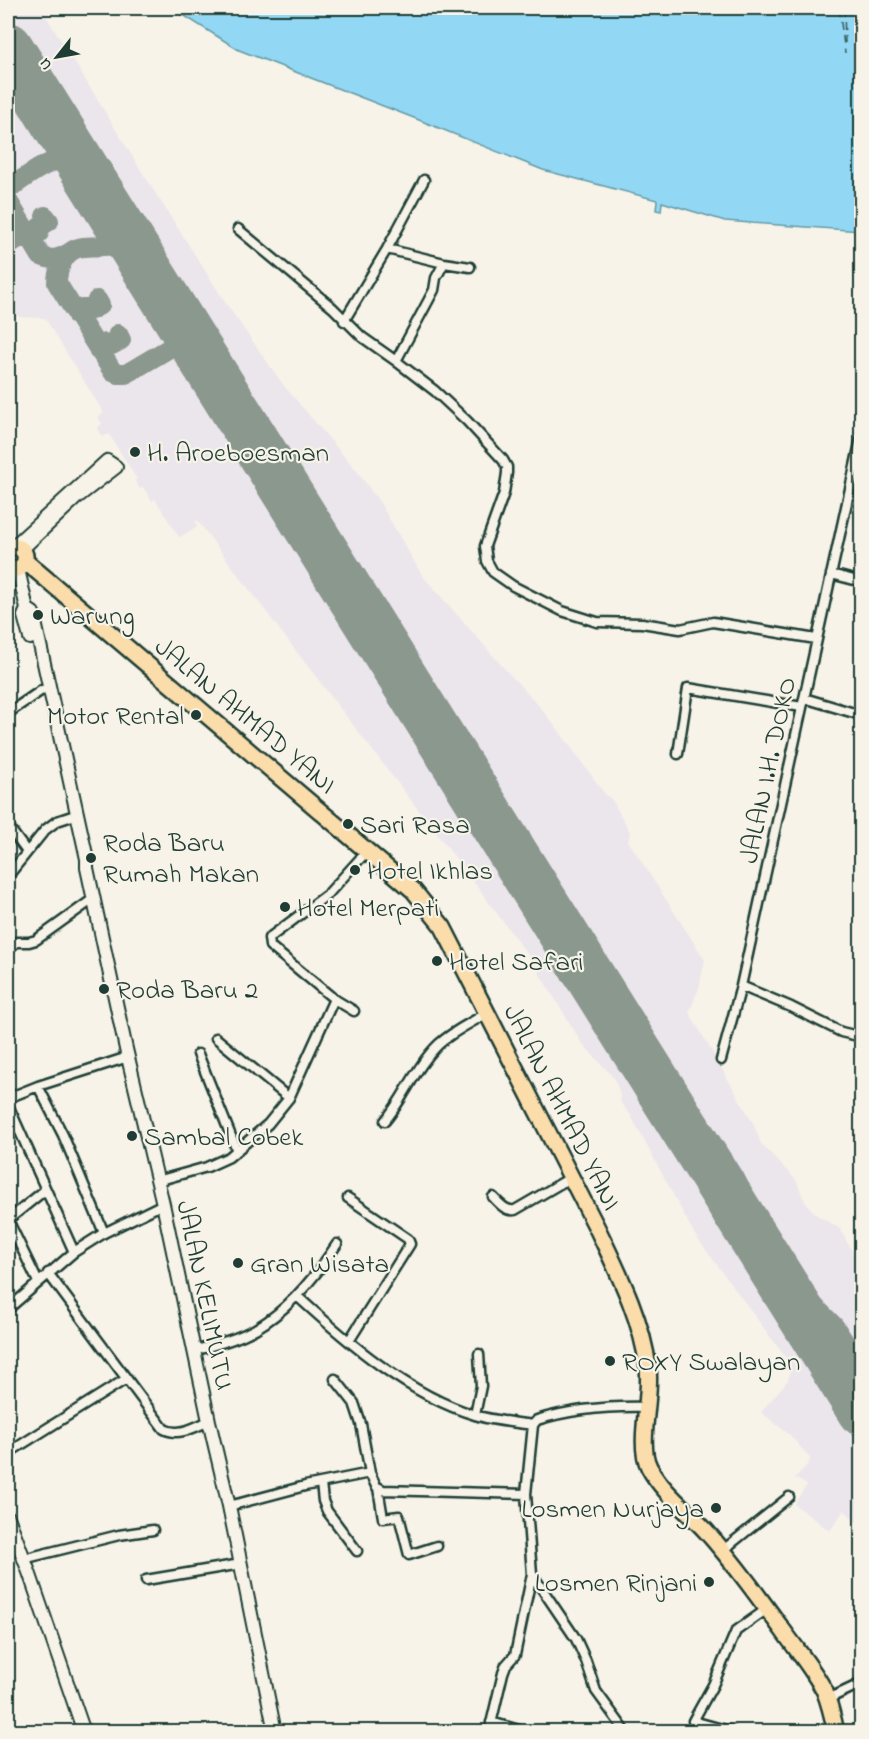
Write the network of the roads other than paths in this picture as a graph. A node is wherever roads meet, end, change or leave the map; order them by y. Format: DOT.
graph roads {
  1 [pos="424,180"];
  2 [pos="238,229"];
  3 [pos="387,249"];
  4 [pos="444,263"];
  5 [pos="470,267"];
  6 [pos="344,321"];
  7 [pos="396,361"];
  8 [pos="861,434"];
  9 [pos="111,464"];
  10 [pos="857,480"];
  11 [pos="14,560"];
  12 [pos="831,574"];
  13 [pos="861,582"];
  14 [pos="27,609"];
  15 [pos="816,639"];
  16 [pos="42,690"];
  17 [pos="803,702"];
  18 [pos="8,713"];
  19 [pos="861,713"];
  20 [pos="678,754"];
  21 [pos="74,815"];
  22 [pos="8,826"];
  23 [pos="367,851"];
  24 [pos="27,852"];
  25 [pos="8,874"];
  26 [pos="93,899"];
  27 [pos="8,950"];
  28 [pos="741,986"];
  29 [pos="334,999"];
  30 [pos="354,1011"];
  31 [pos="487,1013"];
  32 [pos="861,1037"];
  33 [pos="216,1038"];
  34 [pos="198,1054"];
  35 [pos="128,1057"];
  36 [pos="722,1060"];
  37 [pos="39,1086"];
  38 [pos="8,1098"];
  39 [pos="289,1098"];
  40 [pos="8,1106"];
  41 [pos="385,1121"];
  42 [pos="237,1152"];
  43 [pos="570,1178"];
  44 [pos="157,1181"];
  45 [pos="45,1190"];
  46 [pos="493,1197"];
  47 [pos="348,1198"];
  48 [pos="163,1204"];
  49 [pos="8,1220"];
  50 [pos="104,1233"];
  51 [pos="337,1244"];
  52 [pos="74,1252"];
  53 [pos="48,1273"];
  54 [pos="38,1282"];
  55 [pos="297,1296"];
  56 [pos="8,1307"];
  57 [pos="349,1341"];
  58 [pos="194,1351"];
  59 [pos="479,1354"];
  60 [pos="126,1379"];
  61 [pos="335,1379"];
  62 [pos="648,1407"];
  63 [pos="475,1415"];
  64 [pos="209,1422"];
  65 [pos="534,1425"];
  66 [pos="8,1453"];
  67 [pos="370,1473"];
  68 [pos="321,1483"];
  69 [pos="378,1488"];
  70 [pos="526,1494"];
  71 [pos="789,1497"];
  72 [pos="230,1506"];
  73 [pos="8,1517"];
  74 [pos="153,1530"];
  75 [pos="437,1546"];
  76 [pos="357,1551"];
  77 [pos="723,1551"];
  78 [pos="23,1559"];
  79 [pos="241,1564"];
  80 [pos="532,1574"];
  81 [pos="146,1580"];
  82 [pos="767,1609"];
  83 [pos="861,1683"];
  84 [pos="828,1699"];
  85 [pos="491,1722"];
  86 [pos="84,1731"];
  87 [pos="275,1731"];
  88 [pos="485,1731"];
  89 [pos="526,1731"];
  90 [pos="626,1731"];
  91 [pos="732,1731"];
  92 [pos="836,1731"];
  1 -- 3 [label="street"];
  2 -- 6 [label="street"];
  3 -- 4 [label="street"];
  3 -- 6 [label="street"];
  4 -- 5 [label="street"];
  4 -- 7 [label="street"];
  6 -- 7 [label="street"];
  7 -- 15 [label="street"];
  8 -- 10 [label="street, JALAN I.H. DOKO"];
  9 -- 11 [label="street"];
  10 -- 12 [label="street, JALAN I.H. DOKO"];
  11 -- 14 [label="street"];
  11 -- 23 [label="highway, JALAN AHMAD YANI"];
  12 -- 13 [label="street"];
  12 -- 15 [label="street, JALAN I.H. DOKO"];
  14 -- 16 [label="street"];
  14 -- 21 [label="street"];
  15 -- 17 [label="street, JALAN I.H. DOKO"];
  16 -- 18 [label="street"];
  16 -- 21 [label="street"];
  17 -- 19 [label="street"];
  17 -- 20 [label="street"];
  17 -- 28 [label="street, JALAN I.H. DOKO"];
  21 -- 24 [label="street"];
  21 -- 26 [label="street, JALAN KELIMUTU"];
  22 -- 24 [label="street"];
  23 -- 29 [label="street"];
  23 -- 31 [label="highway, JALAN AHMAD YANI"];
  24 -- 25 [label="street"];
  26 -- 27 [label="street"];
  26 -- 35 [label="street, JALAN KELIMUTU"];
  28 -- 32 [label="street"];
  28 -- 36 [label="street, JALAN I.H. DOKO"];
  29 -- 30 [label="street"];
  29 -- 39 [label="street"];
  31 -- 41 [label="street"];
  31 -- 43 [label="highway, JALAN AHMAD YANI"];
  33 -- 39 [label="street"];
  34 -- 42 [label="street"];
  35 -- 37 [label="street"];
  35 -- 44 [label="street, JALAN KELIMUTU"];
  37 -- 38 [label="street"];
  37 -- 50 [label="street"];
  39 -- 42 [label="street"];
  40 -- 45 [label="street"];
  42 -- 44 [label="street"];
  43 -- 46 [label="street"];
  43 -- 62 [label="highway, JALAN AHMAD YANI"];
  44 -- 48 [label="street, JALAN KELIMUTU"];
  45 -- 49 [label="street"];
  45 -- 52 [label="street"];
  47 -- 57 [label="street"];
  48 -- 50 [label="street"];
  48 -- 58 [label="street, JALAN KELIMUTU"];
  49 -- 54 [label="street"];
  50 -- 52 [label="street"];
  51 -- 55 [label="street"];
  52 -- 53 [label="street"];
  53 -- 54 [label="street"];
  53 -- 60 [label="street"];
  54 -- 56 [label="street"];
  55 -- 57 [label="street"];
  55 -- 58 [label="street"];
  57 -- 63 [label="street"];
  58 -- 64 [label="street, JALAN KELIMUTU"];
  59 -- 63 [label="street"];
  60 -- 64 [label="street"];
  60 -- 66 [label="street"];
  61 -- 67 [label="street"];
  62 -- 65 [label="street"];
  62 -- 77 [label="highway, JALAN AHMAD YANI"];
  63 -- 65 [label="street"];
  64 -- 72 [label="street, JALAN KELIMUTU"];
  65 -- 70 [label="street"];
  67 -- 68 [label="street"];
  67 -- 69 [label="street"];
  68 -- 72 [label="street"];
  68 -- 76 [label="street"];
  69 -- 70 [label="street"];
  69 -- 75 [label="street"];
  70 -- 80 [label="street"];
  71 -- 77 [label="street"];
  72 -- 79 [label="street, JALAN KELIMUTU"];
  73 -- 78 [label="street"];
  74 -- 78 [label="street"];
  77 -- 82 [label="highway, JALAN AHMAD YANI"];
  78 -- 86 [label="street"];
  79 -- 81 [label="street"];
  79 -- 87 [label="street, JALAN KELIMUTU"];
  80 -- 85 [label="street"];
  80 -- 90 [label="street"];
  82 -- 84 [label="highway, JALAN AHMAD YANI"];
  82 -- 91 [label="street"];
  83 -- 84 [label="street"];
  84 -- 92 [label="highway, JALAN AHMAD YANI"];
  85 -- 88 [label="street"];
  85 -- 89 [label="street"];
}
